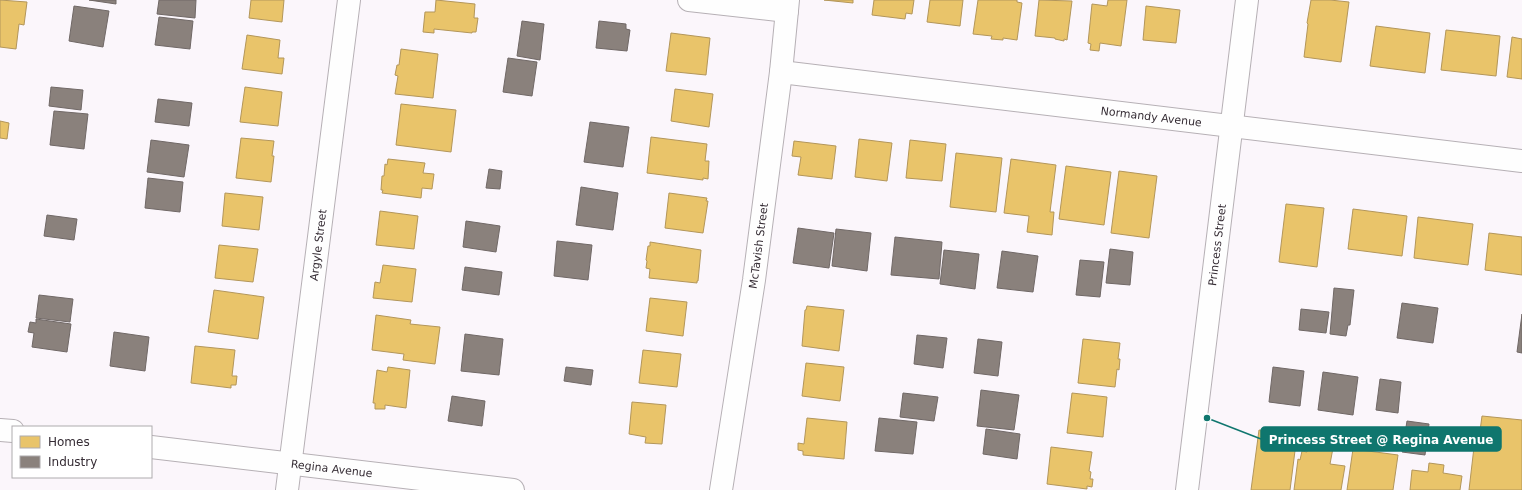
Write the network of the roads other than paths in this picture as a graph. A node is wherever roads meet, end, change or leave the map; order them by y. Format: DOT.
graph roads {
  1 [pos="349,0"];
  2 [pos="689,0"];
  3 [pos="1247,0"];
  4 [pos="787,6"];
  5 [pos="781,72"];
  6 [pos="1232,125"];
  7 [pos="1522,161"];
  8 [pos="0,430"];
  9 [pos="12,431"];
  10 [pos="152,447"];
  11 [pos="290,464"];
  12 [pos="287,490"];
  13 [pos="513,490"];
  14 [pos="721,490"];
  15 [pos="1187,490"];
  1 -- 11 [label="street, Argyle Street"];
  2 -- 4 [label="street"];
  3 -- 6 [label="street, Princess Street"];
  4 -- 5 [label="street, McTavish Street"];
  5 -- 6 [label="street, Normandy Avenue"];
  5 -- 14 [label="street, McTavish Street"];
  6 -- 7 [label="street, Normandy Avenue"];
  6 -- 15 [label="street, Princess Street"];
  8 -- 9 [label="street"];
  10 -- 11 [label="street, Regina Avenue"];
  11 -- 12 [label="street, Argyle Street"];
  11 -- 13 [label="street, Regina Avenue"];
}
